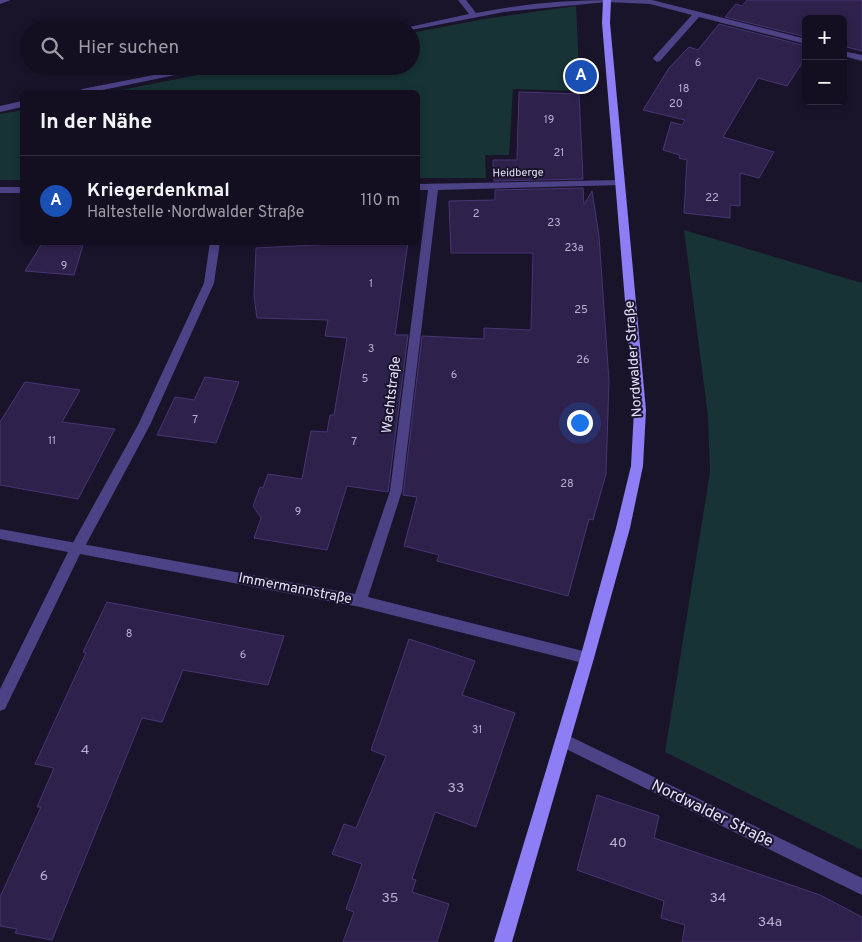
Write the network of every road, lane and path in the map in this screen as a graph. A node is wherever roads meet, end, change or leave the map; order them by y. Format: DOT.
graph roads {
  1 [pos="7,0"];
  2 [pos="462,0"];
  3 [pos="607,0"];
  4 [pos="0,2"];
  5 [pos="698,13"];
  6 [pos="474,15"];
  7 [pos="420,26"];
  8 [pos="802,41"];
  9 [pos="847,53"];
  10 [pos="862,58"];
  11 [pos="657,59"];
  12 [pos="168,75"];
  13 [pos="92,90"];
  14 [pos="20,104"];
  15 [pos="0,109"];
  16 [pos="619,183"];
  17 [pos="420,187"];
  18 [pos="433,187"];
  19 [pos="0,190"];
  20 [pos="20,190"];
  21 [pos="214,245"];
  22 [pos="0,534"];
  23 [pos="78,548"];
  24 [pos="360,601"];
  25 [pos="587,658"];
  26 [pos="0,704"];
  27 [pos="563,740"];
  28 [pos="862,887"];
  29 [pos="503,942"];
  1 -- 4 [label="street"];
  2 -- 6 [label="street"];
  3 -- 5 [label="street"];
  3 -- 6 [label="street"];
  3 -- 16 [label="main road, Nordwalder Straße"];
  5 -- 8 [label="street"];
  5 -- 11 [label="street"];
  6 -- 7 [label="street"];
  9 -- 10 [label="street"];
  12 -- 13 [label="street"];
  14 -- 15 [label="street"];
  16 -- 18 [label="street, Heidberge"];
  16 -- 25 [label="main road, Nordwalder Straße"];
  17 -- 18 [label="street, Heidberge"];
  18 -- 24 [label="street, Wachtstraße"];
  19 -- 20 [label="street"];
  21 -- 23 [label="street"];
  22 -- 23 [label="street, Immermannstraße"];
  23 -- 24 [label="street, Immermannstraße"];
  23 -- 26 [label="street"];
  24 -- 25 [label="street, Immermannstraße"];
  25 -- 27 [label="main road, Nordwalder Straße"];
  27 -- 28 [label="street, Nordwalder Straße"];
  27 -- 29 [label="main road, Nordwalder Straße"];
}
